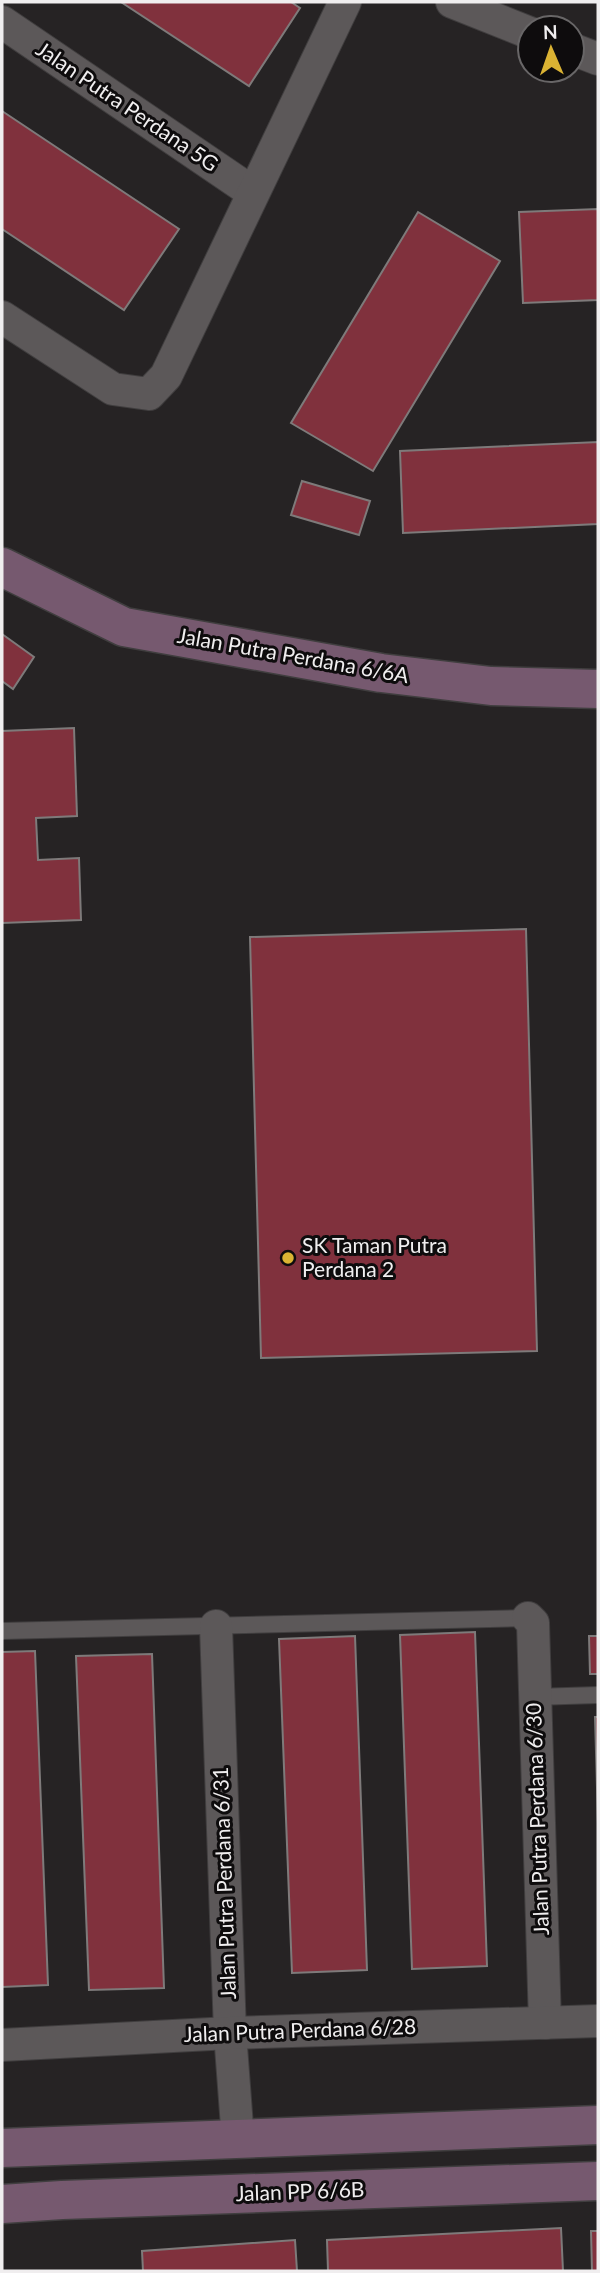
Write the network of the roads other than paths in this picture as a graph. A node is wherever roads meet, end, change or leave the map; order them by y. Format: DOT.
graph roads {
  1 [pos="345,2"];
  2 [pos="452,2"];
  3 [pos="2,22"];
  4 [pos="516,27"];
  5 [pos="252,192"];
  6 [pos="2,317"];
  7 [pos="2,568"];
  8 [pos="598,689"];
  9 [pos="528,1618"];
  10 [pos="216,1626"];
  11 [pos="2,1631"];
  12 [pos="598,1695"];
  13 [pos="534,1697"];
  14 [pos="598,2021"];
  15 [pos="545,2023"];
  16 [pos="230,2033"];
  17 [pos="2,2045"];
  18 [pos="598,2125"];
  19 [pos="238,2140"];
  20 [pos="2,2148"];
  21 [pos="598,2181"];
  22 [pos="2,2204"];
  1 -- 5 [label="street"];
  2 -- 4 [label="street"];
  3 -- 5 [label="street, Jalan Putra Perdana 5G"];
  5 -- 6 [label="street"];
  7 -- 8 [label="street, Jalan Putra Perdana 6/6A"];
  9 -- 10 [label="lane"];
  9 -- 13 [label="street, Jalan Putra Perdana 6/30"];
  10 -- 11 [label="lane"];
  10 -- 16 [label="street, Jalan Putra Perdana 6/31"];
  12 -- 13 [label="lane"];
  13 -- 15 [label="street, Jalan Putra Perdana 6/30"];
  14 -- 15 [label="street, Jalan Putra Perdana 6/28"];
  15 -- 16 [label="street, Jalan Putra Perdana 6/28"];
  16 -- 17 [label="street, Jalan Putra Perdana 6/28"];
  16 -- 19 [label="street, Jalan Putra Perdana 6/31"];
  18 -- 19 [label="street"];
  19 -- 20 [label="street"];
  21 -- 22 [label="street, Jalan PP 6/6B"];
}
